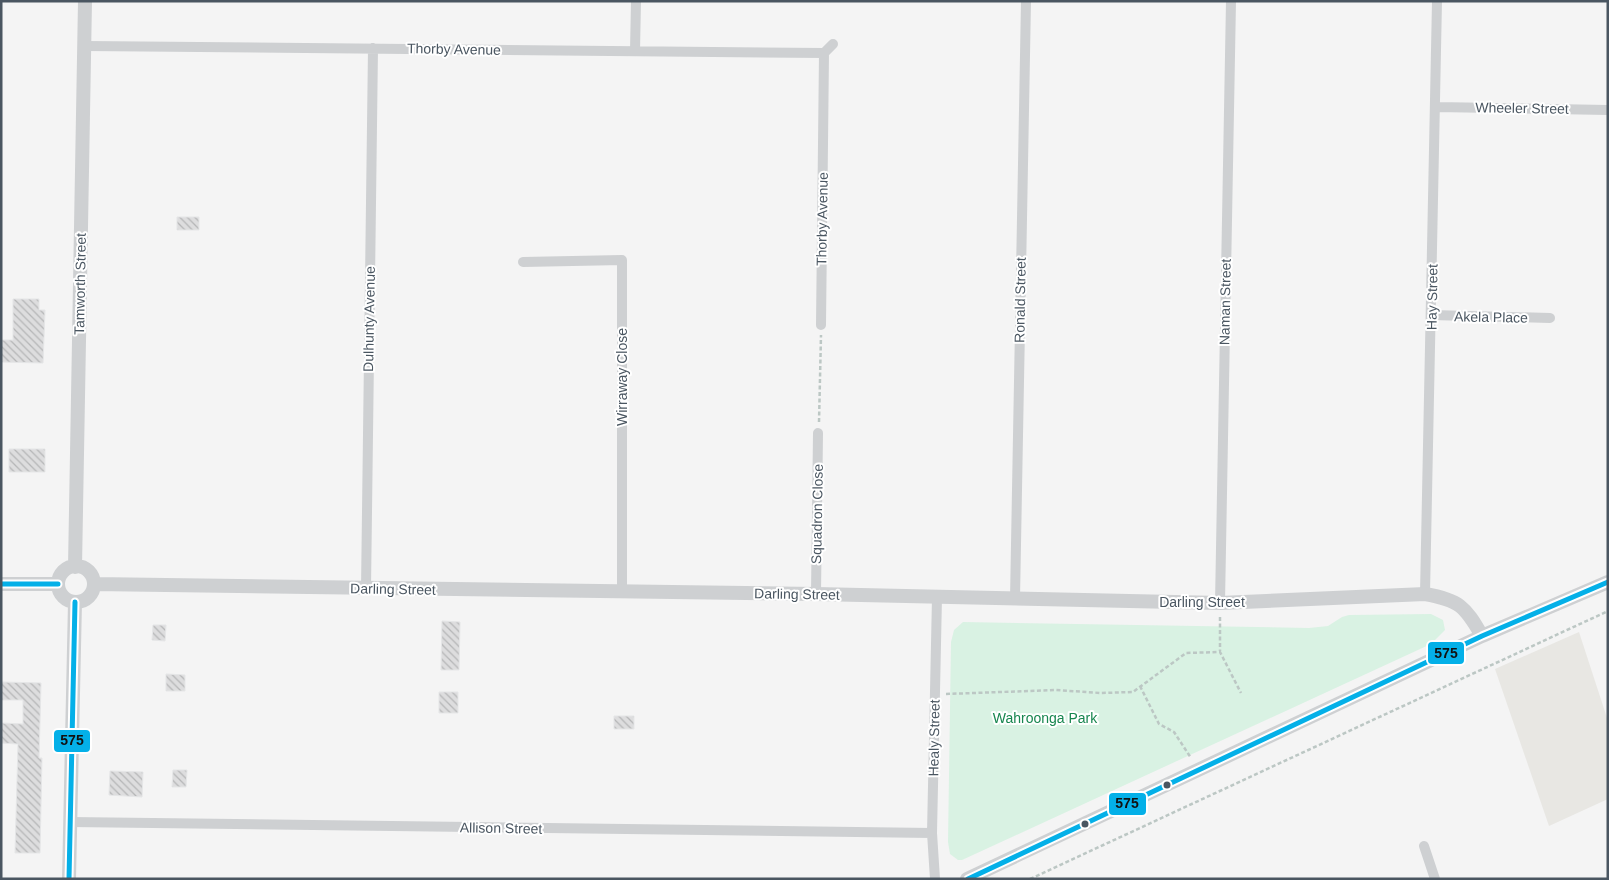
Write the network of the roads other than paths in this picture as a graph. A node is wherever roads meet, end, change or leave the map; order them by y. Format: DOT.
graph roads {
  1 [pos="85,1"];
  2 [pos="636,1"];
  3 [pos="1026,1"];
  4 [pos="1231,1"];
  5 [pos="1437,1"];
  6 [pos="833,44"];
  7 [pos="84,46"];
  8 [pos="373,48"];
  9 [pos="635,51"];
  10 [pos="824,53"];
  11 [pos="1436,107"];
  12 [pos="1608,110"];
  13 [pos="523,262"];
  14 [pos="1431,315"];
  15 [pos="1550,318"];
  16 [pos="821,325"];
  17 [pos="818,433"];
  18 [pos="76,566"];
  19 [pos="1608,582"];
  20 [pos="1,584"];
  21 [pos="58,584"];
  22 [pos="94,584"];
  23 [pos="366,589"];
  24 [pos="622,592"];
  25 [pos="816,594"];
  26 [pos="1425,594"];
  27 [pos="938,597"];
  28 [pos="1015,600"];
  29 [pos="74,602"];
  30 [pos="1220,603"];
  31 [pos="1482,636"];
  32 [pos="70,822"];
  33 [pos="932,833"];
  34 [pos="1424,846"];
  35 [pos="69,879"];
  36 [pos="935,879"];
  37 [pos="967,879"];
  38 [pos="1434,879"];
  1 -- 7 [label="street, Tamworth Street"];
  2 -- 9 [label="street"];
  3 -- 28 [label="street, Ronald Street"];
  4 -- 30 [label="street, Naman Street"];
  5 -- 11 [label="street, Hay Street"];
  6 -- 10 [label="street"];
  7 -- 8 [label="street, Thorby Avenue"];
  7 -- 18 [label="street, Tamworth Street"];
  8 -- 9 [label="street, Thorby Avenue"];
  8 -- 23 [label="street, Dulhunty Avenue"];
  9 -- 10 [label="street, Thorby Avenue"];
  10 -- 16 [label="street, Thorby Avenue"];
  11 -- 12 [label="street, Wheeler Street"];
  11 -- 14 [label="street, Hay Street"];
  13 -- 24 [label="street, Wirraway Close"];
  14 -- 15 [label="street, Akela Place"];
  14 -- 26 [label="street, Hay Street"];
  17 -- 25 [label="street, Squadron Close"];
  18 -- 21 [label="street"];
  18 -- 22 [label="street"];
  19 -- 31 [label="street"];
  20 -- 21 [label="street"];
  21 -- 29 [label="street"];
  22 -- 23 [label="street, Darling Street"];
  22 -- 29 [label="street"];
  23 -- 24 [label="street, Darling Street"];
  24 -- 25 [label="street, Darling Street"];
  25 -- 27 [label="street, Darling Street"];
  26 -- 30 [label="street, Darling Street"];
  26 -- 31 [label="street, Darling Street"];
  27 -- 28 [label="street, Darling Street"];
  27 -- 33 [label="street, Healy Street"];
  28 -- 30 [label="street, Darling Street"];
  29 -- 32 [label="street"];
  31 -- 37 [label="street"];
  32 -- 33 [label="street, Allison Street"];
  32 -- 35 [label="street"];
  33 -- 36 [label="street, Healy Street"];
  34 -- 38 [label="street"];
}
